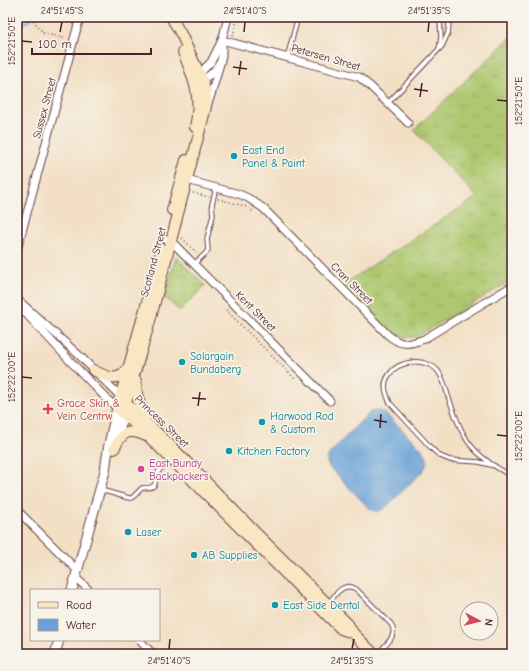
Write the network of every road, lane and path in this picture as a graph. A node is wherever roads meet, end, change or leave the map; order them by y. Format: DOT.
graph roads {
  1 [pos="31,17"];
  2 [pos="80,17"];
  3 [pos="171,17"];
  4 [pos="228,17"];
  5 [pos="238,17"];
  6 [pos="298,17"];
  7 [pos="440,17"];
  8 [pos="449,17"];
  9 [pos="233,36"];
  10 [pos="222,40"];
  11 [pos="74,42"];
  12 [pos="439,50"];
  13 [pos="287,58"];
  14 [pos="221,59"];
  15 [pos="198,77"];
  16 [pos="387,103"];
  17 [pos="206,107"];
  18 [pos="408,123"];
  19 [pos="184,180"];
  20 [pos="216,188"];
  21 [pos="191,192"];
  22 [pos="213,198"];
  23 [pos="254,213"];
  24 [pos="172,239"];
  25 [pos="17,250"];
  26 [pos="201,258"];
  27 [pos="194,265"];
  28 [pos="512,286"];
  29 [pos="17,299"];
  30 [pos="17,304"];
  31 [pos="226,310"];
  32 [pos="133,367"];
  33 [pos="93,370"];
  34 [pos="296,380"];
  35 [pos="330,401"];
  36 [pos="122,405"];
  37 [pos="150,432"];
  38 [pos="114,449"];
  39 [pos="171,459"];
  40 [pos="495,466"];
  41 [pos="105,471"];
  42 [pos="512,476"];
  43 [pos="100,490"];
  44 [pos="17,510"];
  45 [pos="77,574"];
  46 [pos="72,589"];
  47 [pos="87,589"];
  48 [pos="328,604"];
  49 [pos="353,633"];
  50 [pos="59,641"];
  51 [pos="140,641"];
  52 [pos="372,653"];
  53 [pos="55,654"];
  54 [pos="153,654"];
  1 -- 11 [label="path"];
  2 -- 11 [label="street, Sussex Street"];
  3 -- 15 [label="main road"];
  4 -- 10 [label="street, Scotland Street"];
  5 -- 9 [label="path"];
  6 -- 13 [label="lane"];
  7 -- 12 [label="lane"];
  8 -- 12 [label="lane"];
  10 -- 13 [label="street, Petersen Street"];
  10 -- 14 [label="street, Scotland Street"];
  10 -- 15 [label="street, Scotland Street"];
  11 -- 25 [label="street, Sussex Street"];
  12 -- 16 [label="lane"];
  13 -- 16 [label="street, Petersen Street"];
  14 -- 15 [label="street"];
  14 -- 17 [label="street, Scotland Street"];
  15 -- 17 [label="main road"];
  15 -- 19 [label="main road, Scotland Street"];
  16 -- 18 [label="street, Petersen Street"];
  17 -- 19 [label="main road, Scotland Street"];
  19 -- 20 [label="street, Cran Street"];
  19 -- 24 [label="main road, Scotland Street"];
  20 -- 22 [label="lane"];
  20 -- 28 [label="street, Cran Street"];
  21 -- 22 [label="path"];
  22 -- 23 [label="path"];
  22 -- 26 [label="lane"];
  24 -- 26 [label="path"];
  24 -- 27 [label="street, Kent Street"];
  24 -- 32 [label="main road, Scotland Street"];
  26 -- 27 [label="lane"];
  27 -- 35 [label="street, Kent Street"];
  29 -- 33 [label="street, Princess Street"];
  30 -- 36 [label="street, Princess Street"];
  31 -- 34 [label="path"];
  32 -- 33 [label="main road"];
  32 -- 36 [label="main road, Scotland Street"];
  32 -- 37 [label="main road"];
  33 -- 36 [label="street, Princess Street"];
  36 -- 37 [label="main road, Princess Street"];
  36 -- 38 [label="street, Scotland Street"];
  36 -- 41 [label="street, Scotland Street"];
  37 -- 38 [label="main road"];
  37 -- 39 [label="main road, Princess Street"];
  37 -- 48 [label="main road, Princess Street"];
  38 -- 41 [label="street, Scotland Street"];
  39 -- 43 [label="lane"];
  39 -- 49 [label="main road, Princess Street"];
  40 -- 40 [label="lane"];
  40 -- 42 [label="lane"];
  41 -- 43 [label="street, Scotland Street"];
  43 -- 45 [label="street, Scotland Street"];
  44 -- 45 [label="street"];
  45 -- 46 [label="street, Scotland Street"];
  45 -- 47 [label="street"];
  48 -- 49 [label="main road, Princess Street"];
  48 -- 52 [label="lane"];
  49 -- 52 [label="main road, Princess Street"];
  50 -- 53 [label="street"];
  51 -- 54 [label="street"];
}
